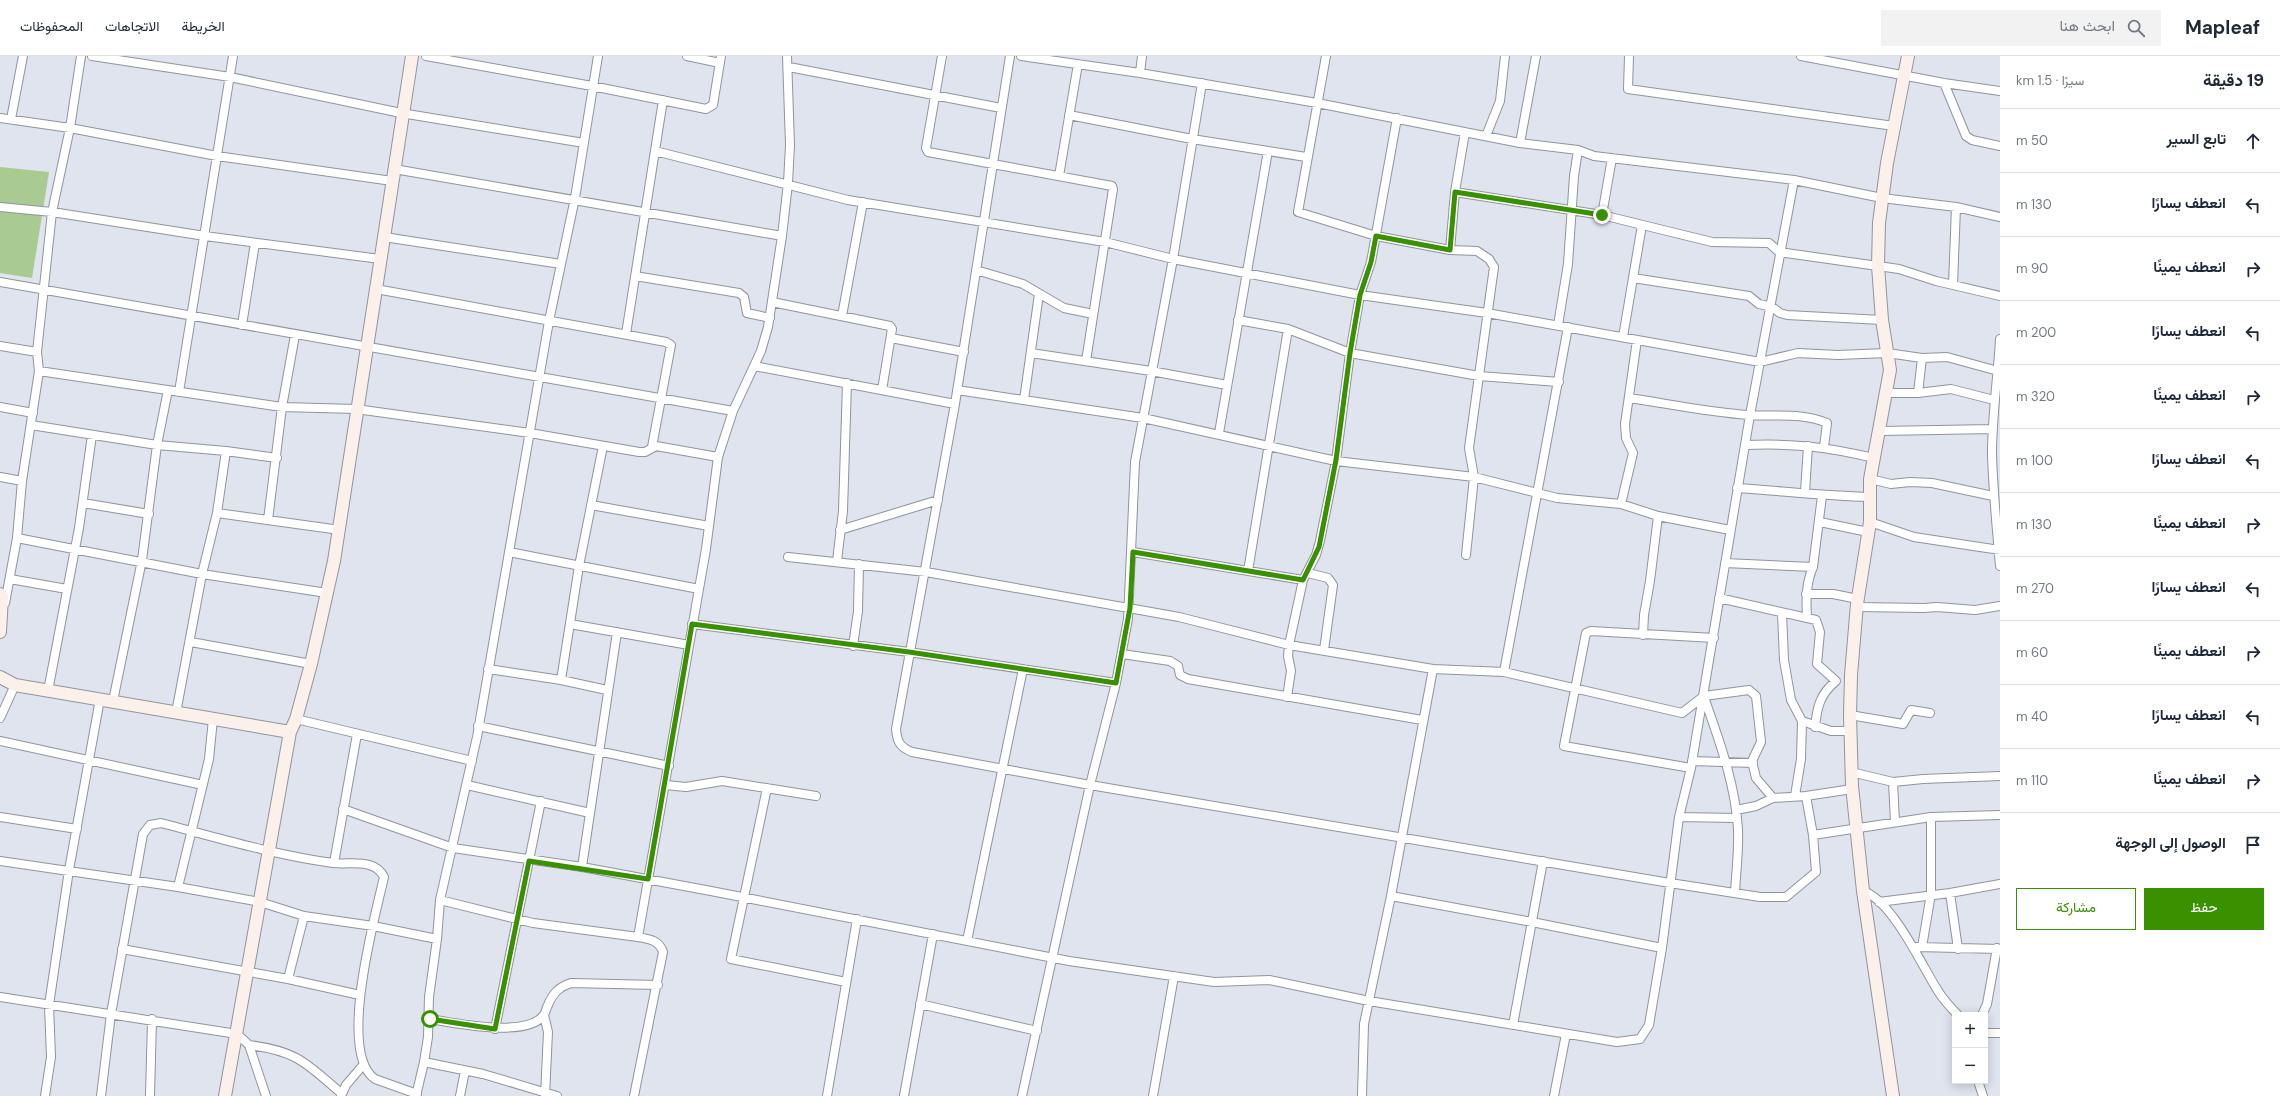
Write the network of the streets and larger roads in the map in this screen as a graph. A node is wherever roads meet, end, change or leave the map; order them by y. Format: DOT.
graph roads {
  1 [pos="23,56"];
  2 [pos="81,56"];
  3 [pos="92,56"];
  4 [pos="233,56"];
  5 [pos="412,56"];
  6 [pos="426,56"];
  7 [pos="598,56"];
  8 [pos="687,56"];
  9 [pos="787,56"];
  10 [pos="942,56"];
  11 [pos="1010,56"];
  12 [pos="1021,56"];
  13 [pos="1142,56"];
  14 [pos="1326,56"];
  15 [pos="1505,56"];
  16 [pos="1536,56"];
  17 [pos="1629,56"];
  18 [pos="1801,56"];
  19 [pos="1908,56"];
  20 [pos="720,60"];
  21 [pos="1078,64"];
  22 [pos="789,67"];
  23 [pos="1140,73"];
  24 [pos="1904,75"];
  25 [pos="230,77"];
  26 [pos="1202,83"];
  27 [pos="1944,83"];
  28 [pos="592,86"];
  29 [pos="2000,91"];
  30 [pos="935,94"];
  31 [pos="663,100"];
  32 [pos="1317,103"];
  33 [pos="1001,108"];
  34 [pos="401,113"];
  35 [pos="1069,115"];
  36 [pos="0,118"];
  37 [pos="1397,118"];
  38 [pos="11,119"];
  39 [pos="1894,126"];
  40 [pos="70,128"];
  41 [pos="1465,132"];
  42 [pos="1486,136"];
  43 [pos="1192,139"];
  44 [pos="1520,142"];
  45 [pos="584,143"];
  46 [pos="2000,146"];
  47 [pos="1578,150"];
  48 [pos="655,151"];
  49 [pos="1268,152"];
  50 [pos="217,156"];
  51 [pos="1306,157"];
  52 [pos="1612,158"];
  53 [pos="992,165"];
  54 [pos="394,169"];
  55 [pos="1059,176"];
  56 [pos="1794,180"];
  57 [pos="392,181"];
  58 [pos="788,183"];
  59 [pos="1455,192"];
  60 [pos="575,198"];
  61 [pos="1882,198"];
  62 [pos="863,202"];
  63 [pos="0,207"];
  64 [pos="1956,207"];
  65 [pos="645,211"];
  66 [pos="1571,211"];
  67 [pos="52,212"];
  68 [pos="1602,215"];
  69 [pos="2000,217"];
  70 [pos="984,222"];
  71 [pos="1642,225"];
  72 [pos="205,236"];
  73 [pos="384,236"];
  74 [pos="782,236"];
  75 [pos="1376,236"];
  76 [pos="1105,242"];
  77 [pos="255,243"];
  78 [pos="1450,250"];
  79 [pos="1779,252"];
  80 [pos="380,259"];
  81 [pos="1173,259"];
  82 [pos="561,264"];
  83 [pos="1878,266"];
  84 [pos="976,270"];
  85 [pos="1246,272"];
  86 [pos="635,276"];
  87 [pos="1633,278"];
  88 [pos="0,282"];
  89 [pos="1953,285"];
  90 [pos="43,289"];
  91 [pos="376,289"];
  92 [pos="1040,294"];
  93 [pos="1360,295"];
  94 [pos="2000,296"];
  95 [pos="772,302"];
  96 [pos="1770,307"];
  97 [pos="1487,313"];
  98 [pos="1093,314"];
  99 [pos="842,316"];
  100 [pos="192,317"];
  101 [pos="770,318"];
  102 [pos="1238,320"];
  103 [pos="1882,320"];
  104 [pos="549,321"];
  105 [pos="242,325"];
  106 [pos="1558,325"];
  107 [pos="1568,327"];
  108 [pos="1288,330"];
  109 [pos="295,334"];
  110 [pos="626,334"];
  111 [pos="1623,337"];
  112 [pos="891,338"];
  113 [pos="2000,339"];
  114 [pos="1637,340"];
  115 [pos="366,345"];
  116 [pos="0,346"];
  117 [pos="37,352"];
  118 [pos="964,352"];
  119 [pos="1350,353"];
  120 [pos="1887,353"];
  121 [pos="1032,354"];
  122 [pos="1922,358"];
  123 [pos="1086,361"];
  124 [pos="1760,362"];
  125 [pos="754,366"];
  126 [pos="1998,370"];
  127 [pos="39,371"];
  128 [pos="1151,371"];
  129 [pos="541,375"];
  130 [pos="1479,376"];
  131 [pos="1559,382"];
  132 [pos="847,383"];
  133 [pos="1227,385"];
  134 [pos="168,390"];
  135 [pos="882,390"];
  136 [pos="957,390"];
  137 [pos="179,392"];
  138 [pos="1886,393"];
  139 [pos="1918,393"];
  140 [pos="661,398"];
  141 [pos="1629,398"];
  142 [pos="1024,400"];
  143 [pos="1994,400"];
  144 [pos="955,404"];
  145 [pos="0,407"];
  146 [pos="282,407"];
  147 [pos="356,409"];
  148 [pos="1997,410"];
  149 [pos="733,411"];
  150 [pos="33,413"];
  151 [pos="1750,415"];
  152 [pos="1143,418"];
  153 [pos="31,425"];
  154 [pos="1993,429"];
  155 [pos="1880,431"];
  156 [pos="530,433"];
  157 [pos="1219,433"];
  158 [pos="92,435"];
  159 [pos="157,445"];
  160 [pos="1745,445"];
  161 [pos="602,446"];
  162 [pos="1808,446"];
  163 [pos="1824,446"];
  164 [pos="652,447"];
  165 [pos="1269,447"];
  166 [pos="226,451"];
  167 [pos="277,458"];
  168 [pos="718,458"];
  169 [pos="1874,458"];
  170 [pos="1336,460"];
  171 [pos="1474,477"];
  172 [pos="0,478"];
  173 [pos="1870,479"];
  174 [pos="22,481"];
  175 [pos="1737,488"];
  176 [pos="1805,492"];
  177 [pos="1539,494"];
  178 [pos="1822,496"];
  179 [pos="1994,496"];
  180 [pos="1870,497"];
  181 [pos="938,500"];
  182 [pos="83,503"];
  183 [pos="1622,504"];
  184 [pos="591,505"];
  185 [pos="217,513"];
  186 [pos="149,514"];
  187 [pos="1658,516"];
  188 [pos="268,520"];
  189 [pos="1820,522"];
  190 [pos="709,526"];
  191 [pos="1869,527"];
  192 [pos="340,530"];
  193 [pos="840,530"];
  194 [pos="1730,530"];
  195 [pos="17,538"];
  196 [pos="75,549"];
  197 [pos="1999,550"];
  198 [pos="508,552"];
  199 [pos="1133,552"];
  200 [pos="1466,555"];
  201 [pos="788,557"];
  202 [pos="142,560"];
  203 [pos="837,561"];
  204 [pos="1725,563"];
  205 [pos="859,564"];
  206 [pos="580,566"];
  207 [pos="2000,566"];
  208 [pos="1813,567"];
  209 [pos="1248,571"];
  210 [pos="926,572"];
  211 [pos="1308,573"];
  212 [pos="202,574"];
  213 [pos="10,579"];
  214 [pos="1303,580"];
  215 [pos="67,589"];
  216 [pos="699,589"];
  217 [pos="327,593"];
  218 [pos="0,594"];
  219 [pos="1806,594"];
  220 [pos="1719,598"];
  221 [pos="1858,603"];
  222 [pos="2000,606"];
  223 [pos="1130,608"];
  224 [pos="3,613"];
  225 [pos="1782,613"];
  226 [pos="1806,617"];
  227 [pos="570,624"];
  228 [pos="692,624"];
  229 [pos="0,632"];
  230 [pos="617,632"];
  231 [pos="1643,635"];
  232 [pos="1714,638"];
  233 [pos="191,642"];
  234 [pos="1289,644"];
  235 [pos="689,645"];
  236 [pos="852,646"];
  237 [pos="1324,650"];
  238 [pos="909,652"];
  239 [pos="1122,654"];
  240 [pos="311,664"];
  241 [pos="488,669"];
  242 [pos="1023,669"];
  243 [pos="1433,669"];
  244 [pos="1504,672"];
  245 [pos="0,677"];
  246 [pos="561,680"];
  247 [pos="1836,680"];
  248 [pos="1850,681"];
  249 [pos="1116,683"];
  250 [pos="15,685"];
  251 [pos="1574,687"];
  252 [pos="607,690"];
  253 [pos="48,691"];
  254 [pos="1704,696"];
  255 [pos="1287,697"];
  256 [pos="100,699"];
  257 [pos="113,701"];
  258 [pos="176,713"];
  259 [pos="1930,714"];
  260 [pos="1850,715"];
  261 [pos="0,718"];
  262 [pos="213,719"];
  263 [pos="296,719"];
  264 [pos="1422,720"];
  265 [pos="1802,721"];
  266 [pos="478,726"];
  267 [pos="1815,727"];
  268 [pos="1850,731"];
  269 [pos="290,732"];
  270 [pos="357,734"];
  271 [pos="0,741"];
  272 [pos="599,751"];
  273 [pos="90,760"];
  274 [pos="472,762"];
  275 [pos="1726,762"];
  276 [pos="1753,763"];
  277 [pos="1692,764"];
  278 [pos="669,766"];
  279 [pos="1002,769"];
  280 [pos="1851,772"];
  281 [pos="2000,776"];
  282 [pos="1893,782"];
  283 [pos="203,785"];
  284 [pos="467,785"];
  285 [pos="665,785"];
  286 [pos="1090,785"];
  287 [pos="767,788"];
  288 [pos="1852,789"];
  289 [pos="816,796"];
  290 [pos="1795,796"];
  291 [pos="1806,796"];
  292 [pos="1773,798"];
  293 [pos="541,801"];
  294 [pos="343,809"];
  295 [pos="590,813"];
  296 [pos="1736,814"];
  297 [pos="2000,815"];
  298 [pos="0,817"];
  299 [pos="1679,817"];
  300 [pos="1931,817"];
  301 [pos="1895,822"];
  302 [pos="77,829"];
  303 [pos="1856,830"];
  304 [pos="190,831"];
  305 [pos="1813,835"];
  306 [pos="1402,837"];
  307 [pos="453,848"];
  308 [pos="269,851"];
  309 [pos="0,861"];
  310 [pos="529,861"];
  311 [pos="1543,861"];
  312 [pos="334,863"];
  313 [pos="582,868"];
  314 [pos="69,870"];
  315 [pos="648,879"];
  316 [pos="134,880"];
  317 [pos="1670,883"];
  318 [pos="2000,884"];
  319 [pos="178,887"];
  320 [pos="1863,891"];
  321 [pos="1735,893"];
  322 [pos="1950,893"];
  323 [pos="1931,894"];
  324 [pos="1391,896"];
  325 [pos="745,897"];
  326 [pos="440,900"];
  327 [pos="260,902"];
  328 [pos="1879,902"];
  329 [pos="304,916"];
  330 [pos="517,918"];
  331 [pos="857,919"];
  332 [pos="1532,922"];
  333 [pos="373,926"];
  334 [pos="933,934"];
  335 [pos="638,937"];
  336 [pos="437,939"];
  337 [pos="967,941"];
  338 [pos="1912,947"];
  339 [pos="1662,948"];
  340 [pos="1922,948"];
  341 [pos="122,949"];
  342 [pos="1958,949"];
  343 [pos="1998,949"];
  344 [pos="1053,958"];
  345 [pos="248,974"];
  346 [pos="1174,976"];
  347 [pos="288,979"];
  348 [pos="846,982"];
  349 [pos="658,985"];
  350 [pos="360,996"];
  351 [pos="0,997"];
  352 [pos="1369,1001"];
  353 [pos="49,1004"];
  354 [pos="920,1004"];
  355 [pos="1956,1012"];
  356 [pos="1983,1012"];
  357 [pos="111,1014"];
  358 [pos="544,1015"];
  359 [pos="152,1019"];
  360 [pos="430,1019"];
  361 [pos="1513,1025"];
  362 [pos="495,1029"];
  363 [pos="1037,1031"];
  364 [pos="1988,1033"];
  365 [pos="2000,1033"];
  366 [pos="237,1034"];
  367 [pos="1566,1034"];
  368 [pos="249,1045"];
  369 [pos="424,1062"];
  370 [pos="364,1064"];
  371 [pos="465,1071"];
  372 [pos="1979,1084"];
  373 [pos="545,1094"];
  374 [pos="341,1095"];
  375 [pos="416,1095"];
  376 [pos="45,1096"];
  377 [pos="101,1096"];
  378 [pos="150,1096"];
  379 [pos="225,1096"];
  380 [pos="266,1096"];
  381 [pos="460,1096"];
  382 [pos="557,1096"];
  383 [pos="634,1096"];
  384 [pos="827,1096"];
  385 [pos="904,1096"];
  386 [pos="1022,1096"];
  387 [pos="1153,1096"];
  388 [pos="1362,1096"];
  389 [pos="1554,1096"];
  390 [pos="1893,1096"];
  391 [pos="1983,1096"];
  1 -- 38 [label="street"];
  2 -- 40 [label="street"];
  3 -- 25 [label="street"];
  4 -- 25 [label="street"];
  5 -- 34 [label="street"];
  6 -- 28 [label="street"];
  7 -- 28 [label="street"];
  8 -- 20 [label="street"];
  9 -- 22 [label="street"];
  10 -- 30 [label="street"];
  11 -- 33 [label="street"];
  12 -- 21 [label="street"];
  13 -- 23 [label="street"];
  14 -- 32 [label="street"];
  15 -- 42 [label="street"];
  16 -- 44 [label="street"];
  17 -- 39 [label="street"];
  18 -- 24 [label="street"];
  19 -- 24 [label="street"];
  20 -- 31 [label="street"];
  21 -- 23 [label="street"];
  21 -- 35 [label="street"];
  22 -- 30 [label="street"];
  22 -- 58 [label="street"];
  23 -- 26 [label="street"];
  24 -- 27 [label="street"];
  24 -- 39 [label="street"];
  25 -- 34 [label="street"];
  25 -- 50 [label="street"];
  26 -- 32 [label="street"];
  26 -- 43 [label="street"];
  27 -- 29 [label="street"];
  27 -- 46 [label="street"];
  28 -- 31 [label="street"];
  28 -- 45 [label="street"];
  30 -- 33 [label="street"];
  30 -- 53 [label="street"];
  31 -- 48 [label="street"];
  32 -- 37 [label="street"];
  32 -- 51 [label="street"];
  33 -- 53 [label="street"];
  34 -- 45 [label="street"];
  34 -- 54 [label="street"];
  35 -- 43 [label="street"];
  35 -- 55 [label="street"];
  36 -- 38 [label="street"];
  37 -- 41 [label="street"];
  37 -- 75 [label="street"];
  38 -- 40 [label="street"];
  39 -- 61 [label="street"];
  40 -- 50 [label="street"];
  40 -- 67 [label="street"];
  41 -- 42 [label="street"];
  41 -- 59 [label="street"];
  42 -- 44 [label="street"];
  43 -- 49 [label="street"];
  43 -- 81 [label="street"];
  44 -- 47 [label="street"];
  45 -- 60 [label="street"];
  47 -- 52 [label="street"];
  47 -- 66 [label="street"];
  48 -- 58 [label="street"];
  48 -- 65 [label="street"];
  49 -- 51 [label="street"];
  49 -- 85 [label="street"];
  50 -- 57 [label="street"];
  50 -- 72 [label="street"];
  51 -- 75 [label="street"];
  52 -- 56 [label="street"];
  52 -- 68 [label="street"];
  53 -- 55 [label="street"];
  53 -- 70 [label="street"];
  54 -- 57 [label="street"];
  54 -- 60 [label="street"];
  55 -- 76 [label="street"];
  56 -- 61 [label="street"];
  56 -- 79 [label="street"];
  57 -- 73 [label="street"];
  58 -- 62 [label="street"];
  58 -- 74 [label="street"];
  59 -- 66 [label="street"];
  59 -- 78 [label="street"];
  60 -- 65 [label="street"];
  60 -- 82 [label="street"];
  61 -- 64 [label="street"];
  61 -- 83 [label="street"];
  62 -- 70 [label="street"];
  62 -- 99 [label="street"];
  63 -- 67 [label="street"];
  64 -- 69 [label="street"];
  64 -- 89 [label="street"];
  65 -- 74 [label="street"];
  65 -- 86 [label="street"];
  66 -- 68 [label="street"];
  66 -- 106 [label="street"];
  67 -- 72 [label="street"];
  67 -- 90 [label="street"];
  68 -- 71 [label="street"];
  70 -- 76 [label="street"];
  70 -- 84 [label="street"];
  71 -- 79 [label="street"];
  71 -- 87 [label="street"];
  72 -- 77 [label="street"];
  72 -- 100 [label="street"];
  73 -- 80 [label="street"];
  73 -- 82 [label="street"];
  74 -- 95 [label="street"];
  75 -- 78 [label="street"];
  75 -- 93 [label="street"];
  76 -- 81 [label="street"];
  76 -- 98 [label="street"];
  77 -- 80 [label="street"];
  77 -- 105 [label="street"];
  78 -- 97 [label="street"];
  79 -- 83 [label="street"];
  79 -- 96 [label="street"];
  80 -- 91 [label="street"];
  81 -- 85 [label="street"];
  81 -- 128 [label="street"];
  82 -- 104 [label="street"];
  83 -- 89 [label="street"];
  83 -- 103 [label="street"];
  84 -- 92 [label="street"];
  84 -- 118 [label="street"];
  85 -- 93 [label="street"];
  85 -- 102 [label="street"];
  86 -- 101 [label="street"];
  86 -- 110 [label="street"];
  87 -- 96 [label="street"];
  87 -- 111 [label="street"];
  88 -- 90 [label="street"];
  89 -- 94 [label="street"];
  90 -- 100 [label="street"];
  90 -- 117 [label="street"];
  91 -- 104 [label="street"];
  91 -- 115 [label="street"];
  92 -- 98 [label="street"];
  92 -- 121 [label="street"];
  93 -- 97 [label="street"];
  93 -- 119 [label="street"];
  95 -- 99 [label="street"];
  95 -- 101 [label="street"];
  96 -- 103 [label="street"];
  96 -- 124 [label="street"];
  97 -- 106 [label="street"];
  97 -- 130 [label="street"];
  98 -- 123 [label="street"];
  99 -- 112 [label="street"];
  100 -- 105 [label="street"];
  100 -- 137 [label="street"];
  101 -- 125 [label="street"];
  102 -- 108 [label="street"];
  102 -- 133 [label="street"];
  103 -- 120 [label="street"];
  104 -- 110 [label="street"];
  104 -- 129 [label="street"];
  105 -- 109 [label="street"];
  106 -- 107 [label="street"];
  107 -- 111 [label="street"];
  107 -- 131 [label="street"];
  108 -- 119 [label="street"];
  108 -- 165 [label="street"];
  109 -- 115 [label="street"];
  109 -- 146 [label="street"];
  110 -- 140 [label="street"];
  111 -- 114 [label="street"];
  112 -- 118 [label="street"];
  112 -- 135 [label="street"];
  113 -- 126 [label="street"];
  114 -- 124 [label="street"];
  114 -- 141 [label="street"];
  115 -- 129 [label="street"];
  115 -- 147 [label="street"];
  116 -- 117 [label="street"];
  117 -- 127 [label="street"];
  118 -- 136 [label="street"];
  119 -- 130 [label="street"];
  119 -- 170 [label="street"];
  120 -- 122 [label="street"];
  120 -- 124 [label="street"];
  120 -- 138 [label="street"];
  121 -- 123 [label="street"];
  121 -- 142 [label="street"];
  122 -- 126 [label="street"];
  122 -- 139 [label="street"];
  123 -- 128 [label="street"];
  124 -- 151 [label="street"];
  125 -- 132 [label="street"];
  125 -- 149 [label="street"];
  126 -- 143 [label="street"];
  127 -- 134 [label="street"];
  127 -- 150 [label="street"];
  128 -- 133 [label="street"];
  128 -- 152 [label="street"];
  129 -- 140 [label="street"];
  129 -- 156 [label="street"];
  130 -- 131 [label="street"];
  130 -- 171 [label="street"];
  131 -- 177 [label="street"];
  132 -- 135 [label="street"];
  132 -- 193 [label="street"];
  133 -- 157 [label="street"];
  134 -- 137 [label="street"];
  134 -- 159 [label="street"];
  135 -- 144 [label="street"];
  136 -- 142 [label="street"];
  136 -- 144 [label="street"];
  137 -- 146 [label="street"];
  138 -- 139 [label="street"];
  138 -- 155 [label="street"];
  139 -- 143 [label="street"];
  140 -- 149 [label="street"];
  140 -- 164 [label="street"];
  141 -- 151 [label="street"];
  141 -- 183 [label="street"];
  142 -- 152 [label="street"];
  143 -- 148 [label="street"];
  144 -- 181 [label="street"];
  145 -- 150 [label="street"];
  146 -- 147 [label="street"];
  146 -- 167 [label="street"];
  147 -- 156 [label="street"];
  147 -- 192 [label="street"];
  148 -- 154 [label="street"];
  149 -- 168 [label="street"];
  150 -- 153 [label="street"];
  151 -- 160 [label="street"];
  151 -- 163 [label="street"];
  152 -- 157 [label="street"];
  152 -- 199 [label="street"];
  153 -- 158 [label="street"];
  153 -- 174 [label="street"];
  154 -- 155 [label="street"];
  154 -- 179 [label="street"];
  155 -- 169 [label="street"];
  156 -- 161 [label="street"];
  156 -- 198 [label="street"];
  157 -- 165 [label="street"];
  158 -- 159 [label="street"];
  158 -- 182 [label="street"];
  159 -- 166 [label="street"];
  159 -- 186 [label="street"];
  160 -- 162 [label="street"];
  160 -- 175 [label="street"];
  161 -- 164 [label="street"];
  161 -- 184 [label="street"];
  162 -- 163 [label="street"];
  162 -- 176 [label="street"];
  163 -- 169 [label="street"];
  164 -- 168 [label="street"];
  165 -- 170 [label="street"];
  165 -- 209 [label="street"];
  166 -- 167 [label="street"];
  166 -- 185 [label="street"];
  167 -- 188 [label="street"];
  168 -- 190 [label="street"];
  169 -- 173 [label="street"];
  170 -- 171 [label="street"];
  170 -- 211 [label="street"];
  171 -- 177 [label="street"];
  171 -- 200 [label="street"];
  172 -- 174 [label="street"];
  173 -- 179 [label="street"];
  173 -- 180 [label="street"];
  174 -- 195 [label="street"];
  175 -- 176 [label="street"];
  175 -- 194 [label="street"];
  176 -- 178 [label="street"];
  177 -- 183 [label="street"];
  177 -- 244 [label="street"];
  178 -- 180 [label="street"];
  178 -- 189 [label="street"];
  179 -- 197 [label="street"];
  180 -- 191 [label="street"];
  181 -- 193 [label="street"];
  181 -- 210 [label="street"];
  182 -- 186 [label="street"];
  182 -- 196 [label="street"];
  183 -- 187 [label="street"];
  184 -- 190 [label="street"];
  184 -- 206 [label="street"];
  185 -- 188 [label="street"];
  185 -- 212 [label="street"];
  186 -- 202 [label="street"];
  187 -- 194 [label="street"];
  187 -- 231 [label="street"];
  188 -- 192 [label="street"];
  189 -- 191 [label="street"];
  189 -- 208 [label="street"];
  190 -- 216 [label="street"];
  191 -- 197 [label="street"];
  191 -- 221 [label="street"];
  192 -- 217 [label="street"];
  193 -- 203 [label="street"];
  194 -- 204 [label="street"];
  195 -- 196 [label="street"];
  195 -- 213 [label="street"];
  196 -- 202 [label="street"];
  196 -- 215 [label="street"];
  197 -- 207 [label="street"];
  198 -- 206 [label="street"];
  198 -- 241 [label="street"];
  199 -- 209 [label="street"];
  199 -- 223 [label="street"];
  201 -- 203 [label="street"];
  202 -- 212 [label="street"];
  202 -- 257 [label="street"];
  203 -- 205 [label="street"];
  204 -- 208 [label="street"];
  204 -- 220 [label="street"];
  205 -- 210 [label="street"];
  205 -- 236 [label="street"];
  206 -- 216 [label="street"];
  206 -- 227 [label="street"];
  208 -- 219 [label="street"];
  209 -- 214 [label="street"];
  210 -- 223 [label="street"];
  210 -- 238 [label="street"];
  211 -- 214 [label="street"];
  211 -- 237 [label="street"];
  212 -- 217 [label="street"];
  212 -- 233 [label="street"];
  213 -- 215 [label="street"];
  213 -- 224 [label="street"];
  214 -- 234 [label="street"];
  215 -- 253 [label="street"];
  216 -- 228 [label="street"];
  217 -- 240 [label="street"];
  218 -- 224 [label="street"];
  219 -- 221 [label="street"];
  219 -- 226 [label="street"];
  220 -- 225 [label="street"];
  220 -- 232 [label="street"];
  221 -- 222 [label="street"];
  221 -- 248 [label="street"];
  223 -- 234 [label="street"];
  223 -- 239 [label="street"];
  224 -- 229 [label="street"];
  225 -- 226 [label="street"];
  225 -- 265 [label="street"];
  226 -- 247 [label="street"];
  227 -- 230 [label="street"];
  227 -- 246 [label="street"];
  228 -- 235 [label="street"];
  228 -- 236 [label="street"];
  230 -- 235 [label="street"];
  230 -- 252 [label="street"];
  231 -- 232 [label="street"];
  231 -- 251 [label="street"];
  232 -- 254 [label="street"];
  233 -- 240 [label="street"];
  233 -- 258 [label="street"];
  234 -- 237 [label="street"];
  234 -- 255 [label="street"];
  235 -- 278 [label="street"];
  236 -- 238 [label="street"];
  237 -- 243 [label="street"];
  238 -- 242 [label="street"];
  238 -- 279 [label="street"];
  239 -- 249 [label="street"];
  239 -- 255 [label="street"];
  240 -- 263 [label="street"];
  241 -- 246 [label="street"];
  241 -- 266 [label="street"];
  242 -- 249 [label="street"];
  242 -- 279 [label="street"];
  243 -- 244 [label="street"];
  243 -- 264 [label="street"];
  244 -- 251 [label="street"];
  245 -- 250 [label="street"];
  246 -- 252 [label="street"];
  247 -- 248 [label="street"];
  247 -- 267 [label="street"];
  248 -- 260 [label="street"];
  249 -- 286 [label="street"];
  250 -- 253 [label="street"];
  250 -- 261 [label="street"];
  251 -- 254 [label="street"];
  251 -- 277 [label="street"];
  252 -- 272 [label="street"];
  253 -- 256 [label="street"];
  254 -- 275 [label="street"];
  254 -- 276 [label="street"];
  254 -- 277 [label="street"];
  255 -- 264 [label="street"];
  256 -- 257 [label="street"];
  256 -- 273 [label="street"];
  257 -- 258 [label="street"];
  258 -- 262 [label="street"];
  259 -- 260 [label="street"];
  260 -- 268 [label="street"];
  262 -- 269 [label="street"];
  262 -- 283 [label="street"];
  263 -- 269 [label="street"];
  263 -- 270 [label="street"];
  264 -- 306 [label="street"];
  265 -- 267 [label="street"];
  265 -- 290 [label="street"];
  266 -- 272 [label="street"];
  266 -- 274 [label="street"];
  267 -- 268 [label="street"];
  268 -- 280 [label="street"];
  269 -- 308 [label="street"];
  270 -- 274 [label="street"];
  270 -- 294 [label="street"];
  271 -- 273 [label="street"];
  272 -- 278 [label="street"];
  272 -- 295 [label="street"];
  273 -- 283 [label="street"];
  273 -- 302 [label="street"];
  274 -- 284 [label="street"];
  275 -- 276 [label="street"];
  275 -- 277 [label="street"];
  275 -- 296 [label="street"];
  276 -- 292 [label="street"];
  277 -- 299 [label="street"];
  278 -- 285 [label="street"];
  279 -- 286 [label="street"];
  279 -- 337 [label="street"];
  280 -- 282 [label="street"];
  280 -- 288 [label="street"];
  281 -- 282 [label="street"];
  282 -- 301 [label="street"];
  283 -- 304 [label="street"];
  284 -- 293 [label="street"];
  284 -- 307 [label="street"];
  285 -- 287 [label="street"];
  285 -- 315 [label="street"];
  286 -- 306 [label="street"];
  286 -- 344 [label="street"];
  287 -- 289 [label="street"];
  287 -- 325 [label="street"];
  288 -- 291 [label="street"];
  288 -- 303 [label="street"];
  290 -- 291 [label="street"];
  290 -- 292 [label="street"];
  291 -- 305 [label="street"];
  292 -- 296 [label="street"];
  293 -- 295 [label="street"];
  293 -- 310 [label="street"];
  294 -- 307 [label="street"];
  294 -- 312 [label="street"];
  295 -- 313 [label="street"];
  296 -- 299 [label="street"];
  296 -- 321 [label="street"];
  297 -- 300 [label="street"];
  298 -- 302 [label="street"];
  299 -- 317 [label="street"];
  300 -- 301 [label="street"];
  300 -- 323 [label="street"];
  301 -- 303 [label="street"];
  302 -- 314 [label="street"];
  303 -- 305 [label="street"];
  303 -- 320 [label="street"];
  304 -- 308 [label="street"];
  304 -- 316 [label="street"];
  304 -- 319 [label="street"];
  305 -- 321 [label="street"];
  306 -- 311 [label="street"];
  306 -- 324 [label="street"];
  307 -- 310 [label="street"];
  307 -- 326 [label="street"];
  308 -- 312 [label="street"];
  308 -- 327 [label="street"];
  309 -- 314 [label="street"];
  310 -- 313 [label="street"];
  310 -- 330 [label="street"];
  311 -- 317 [label="street"];
  311 -- 332 [label="street"];
  312 -- 333 [label="street"];
  313 -- 315 [label="street"];
  314 -- 316 [label="street"];
  314 -- 353 [label="street"];
  315 -- 325 [label="street"];
  315 -- 335 [label="street"];
  316 -- 319 [label="street"];
  316 -- 341 [label="street"];
  317 -- 321 [label="street"];
  317 -- 339 [label="street"];
  318 -- 322 [label="street"];
  319 -- 327 [label="street"];
  320 -- 328 [label="street"];
  320 -- 390 [label="street"];
  322 -- 323 [label="street"];
  322 -- 342 [label="street"];
  323 -- 328 [label="street"];
  323 -- 340 [label="street"];
  324 -- 332 [label="street"];
  324 -- 352 [label="street"];
  325 -- 331 [label="street"];
  325 -- 348 [label="street"];
  326 -- 330 [label="street"];
  326 -- 336 [label="street"];
  327 -- 329 [label="street"];
  327 -- 345 [label="street"];
  328 -- 338 [label="street"];
  329 -- 333 [label="street"];
  329 -- 347 [label="street"];
  330 -- 335 [label="street"];
  330 -- 362 [label="street"];
  331 -- 334 [label="street"];
  331 -- 348 [label="street"];
  332 -- 339 [label="street"];
  332 -- 361 [label="street"];
  333 -- 336 [label="street"];
  333 -- 350 [label="street"];
  334 -- 337 [label="street"];
  334 -- 354 [label="street"];
  335 -- 349 [label="street"];
  336 -- 360 [label="street"];
  337 -- 344 [label="street"];
  338 -- 340 [label="street"];
  338 -- 355 [label="street"];
  339 -- 367 [label="street"];
  340 -- 342 [label="street"];
  341 -- 345 [label="street"];
  341 -- 357 [label="street"];
  342 -- 343 [label="street"];
  343 -- 356 [label="street"];
  344 -- 346 [label="street"];
  344 -- 363 [label="street"];
  345 -- 347 [label="street"];
  345 -- 366 [label="street"];
  346 -- 352 [label="street"];
  346 -- 387 [label="street"];
  347 -- 350 [label="street"];
  348 -- 384 [label="street"];
  349 -- 358 [label="street"];
  349 -- 383 [label="street"];
  350 -- 370 [label="street"];
  351 -- 353 [label="street"];
  352 -- 361 [label="street"];
  352 -- 388 [label="street"];
  353 -- 357 [label="street"];
  353 -- 376 [label="street"];
  354 -- 363 [label="street"];
  354 -- 385 [label="street"];
  357 -- 359 [label="street"];
  357 -- 377 [label="street"];
  358 -- 362 [label="street"];
  358 -- 373 [label="street"];
  359 -- 366 [label="street"];
  359 -- 378 [label="street"];
  360 -- 362 [label="street"];
  360 -- 369 [label="street"];
  361 -- 367 [label="street"];
  363 -- 386 [label="street"];
  364 -- 365 [label="street"];
  366 -- 368 [label="street"];
  366 -- 379 [label="street"];
  367 -- 389 [label="street"];
  368 -- 374 [label="street"];
  368 -- 380 [label="street"];
  369 -- 371 [label="street"];
  369 -- 375 [label="street"];
  370 -- 374 [label="street"];
  370 -- 375 [label="street"];
  371 -- 373 [label="street"];
  371 -- 381 [label="street"];
  372 -- 391 [label="street"];
  373 -- 382 [label="street"];
}
